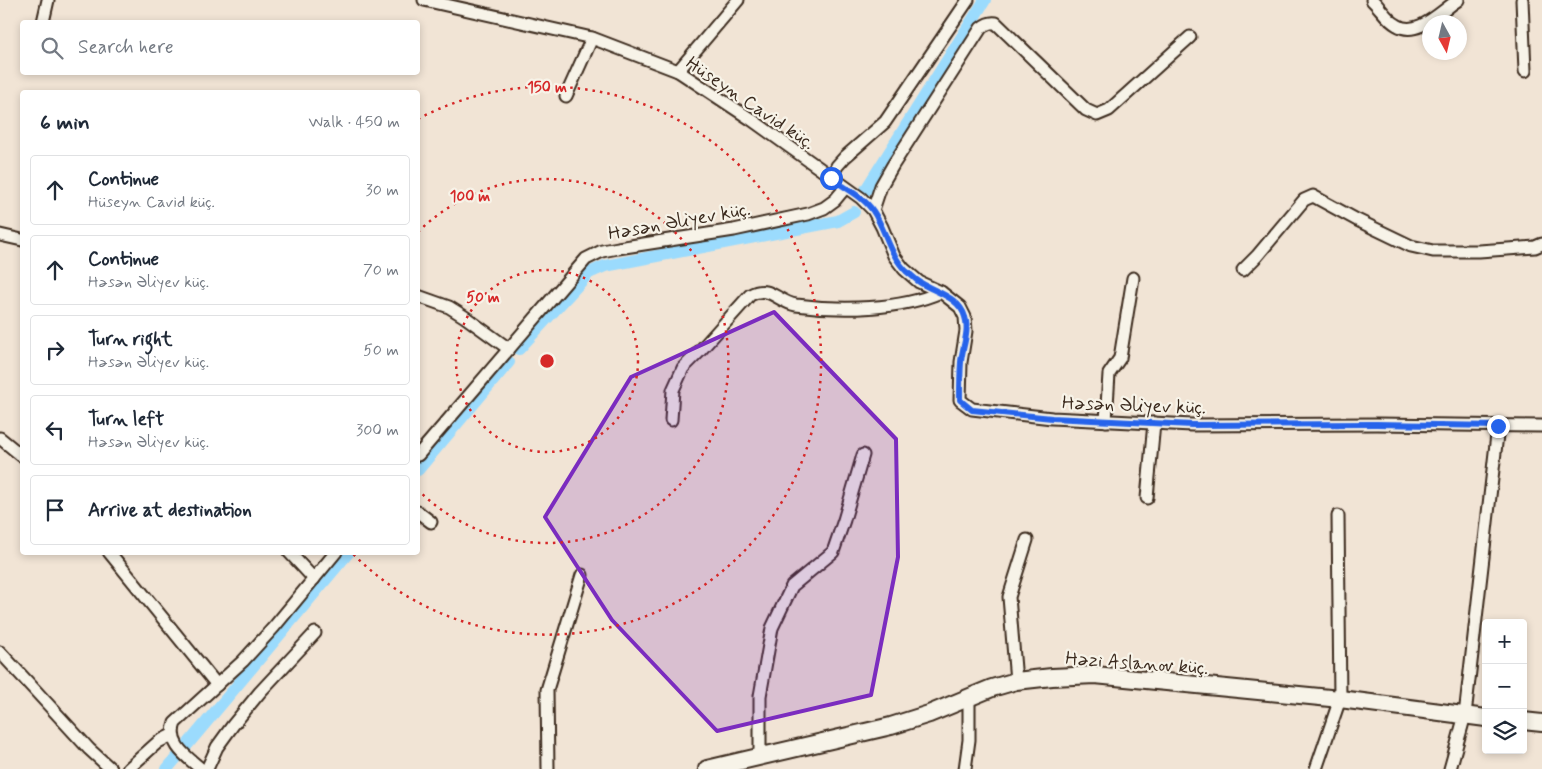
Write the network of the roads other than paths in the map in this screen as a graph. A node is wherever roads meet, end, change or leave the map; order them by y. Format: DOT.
graph roads {
  1 [pos="48,0"];
  2 [pos="424,0"];
  3 [pos="738,0"];
  4 [pos="968,0"];
  5 [pos="1372,0"];
  6 [pos="1458,0"];
  7 [pos="1522,0"];
  8 [pos="43,20"];
  9 [pos="1190,37"];
  10 [pos="592,38"];
  11 [pos="678,71"];
  12 [pos="1526,71"];
  13 [pos="566,96"];
  14 [pos="831,178"];
  15 [pos="845,188"];
  16 [pos="873,210"];
  17 [pos="0,235"];
  18 [pos="20,240"];
  19 [pos="1542,244"];
  20 [pos="1243,270"];
  21 [pos="1133,278"];
  22 [pos="941,292"];
  23 [pos="420,297"];
  24 [pos="509,349"];
  25 [pos="671,420"];
  26 [pos="1106,421"];
  27 [pos="1154,423"];
  28 [pos="1498,426"];
  29 [pos="1542,426"];
  30 [pos="0,438"];
  31 [pos="420,453"];
  32 [pos="20,454"];
  33 [pos="863,455"];
  34 [pos="1147,498"];
  35 [pos="420,514"];
  36 [pos="1338,516"];
  37 [pos="431,522"];
  38 [pos="1027,540"];
  39 [pos="111,555"];
  40 [pos="292,555"];
  41 [pos="334,555"];
  42 [pos="582,576"];
  43 [pos="314,579"];
  44 [pos="315,633"];
  45 [pos="0,652"];
  46 [pos="1016,681"];
  47 [pos="216,684"];
  48 [pos="969,696"];
  49 [pos="1340,699"];
  50 [pos="1465,715"];
  51 [pos="1482,717"];
  52 [pos="1527,721"];
  53 [pos="1542,723"];
  54 [pos="174,740"];
  55 [pos="760,757"];
  56 [pos="111,769"];
  57 [pos="128,769"];
  58 [pos="201,769"];
  59 [pos="207,769"];
  60 [pos="548,769"];
  61 [pos="707,769"];
  62 [pos="965,769"];
  63 [pos="1316,769"];
  64 [pos="1450,769"];
  1 -- 8 [label="street"];
  2 -- 10 [label="street, Hüseyn Cavid küç."];
  3 -- 11 [label="street"];
  4 -- 14 [label="street"];
  5 -- 6 [label="street"];
  7 -- 12 [label="street"];
  9 -- 16 [label="street"];
  10 -- 11 [label="street, Hüseyn Cavid küç."];
  10 -- 13 [label="street"];
  11 -- 14 [label="street, Hüseyn Cavid küç."];
  14 -- 15 [label="street, Hüseyn Cavid küç."];
  15 -- 16 [label="street, Hüseyn Cavid küç."];
  15 -- 24 [label="street, Həsən Əliyev küç."];
  16 -- 22 [label="street, Həsən Əliyev küç."];
  17 -- 18 [label="street"];
  19 -- 20 [label="street"];
  21 -- 26 [label="street"];
  22 -- 25 [label="street"];
  22 -- 26 [label="street, Həsən Əliyev küç."];
  23 -- 24 [label="street"];
  24 -- 31 [label="street, Həsən Əliyev küç."];
  26 -- 27 [label="street, Həsən Əliyev küç."];
  27 -- 28 [label="street, Həsən Əliyev küç."];
  27 -- 34 [label="street"];
  28 -- 29 [label="street, Həsən Əliyev küç."];
  28 -- 50 [label="street"];
  30 -- 32 [label="street"];
  33 -- 55 [label="street"];
  35 -- 37 [label="street"];
  36 -- 49 [label="street"];
  38 -- 46 [label="street"];
  39 -- 47 [label="street"];
  40 -- 43 [label="street"];
  41 -- 43 [label="street"];
  42 -- 60 [label="street"];
  43 -- 47 [label="street"];
  44 -- 59 [label="street"];
  45 -- 56 [label="street"];
  46 -- 48 [label="street, Həzi Aslanov küç."];
  46 -- 49 [label="street, Həzi Aslanov küç."];
  47 -- 54 [label="street"];
  48 -- 55 [label="street, Həzi Aslanov küç."];
  48 -- 62 [label="street"];
  49 -- 50 [label="street, Həzi Aslanov küç."];
  49 -- 63 [label="street"];
  50 -- 51 [label="street, Həzi Aslanov küç."];
  50 -- 64 [label="street"];
  52 -- 53 [label="street"];
  54 -- 57 [label="street"];
  54 -- 58 [label="street"];
  55 -- 61 [label="street, Həzi Aslanov küç."];
}
